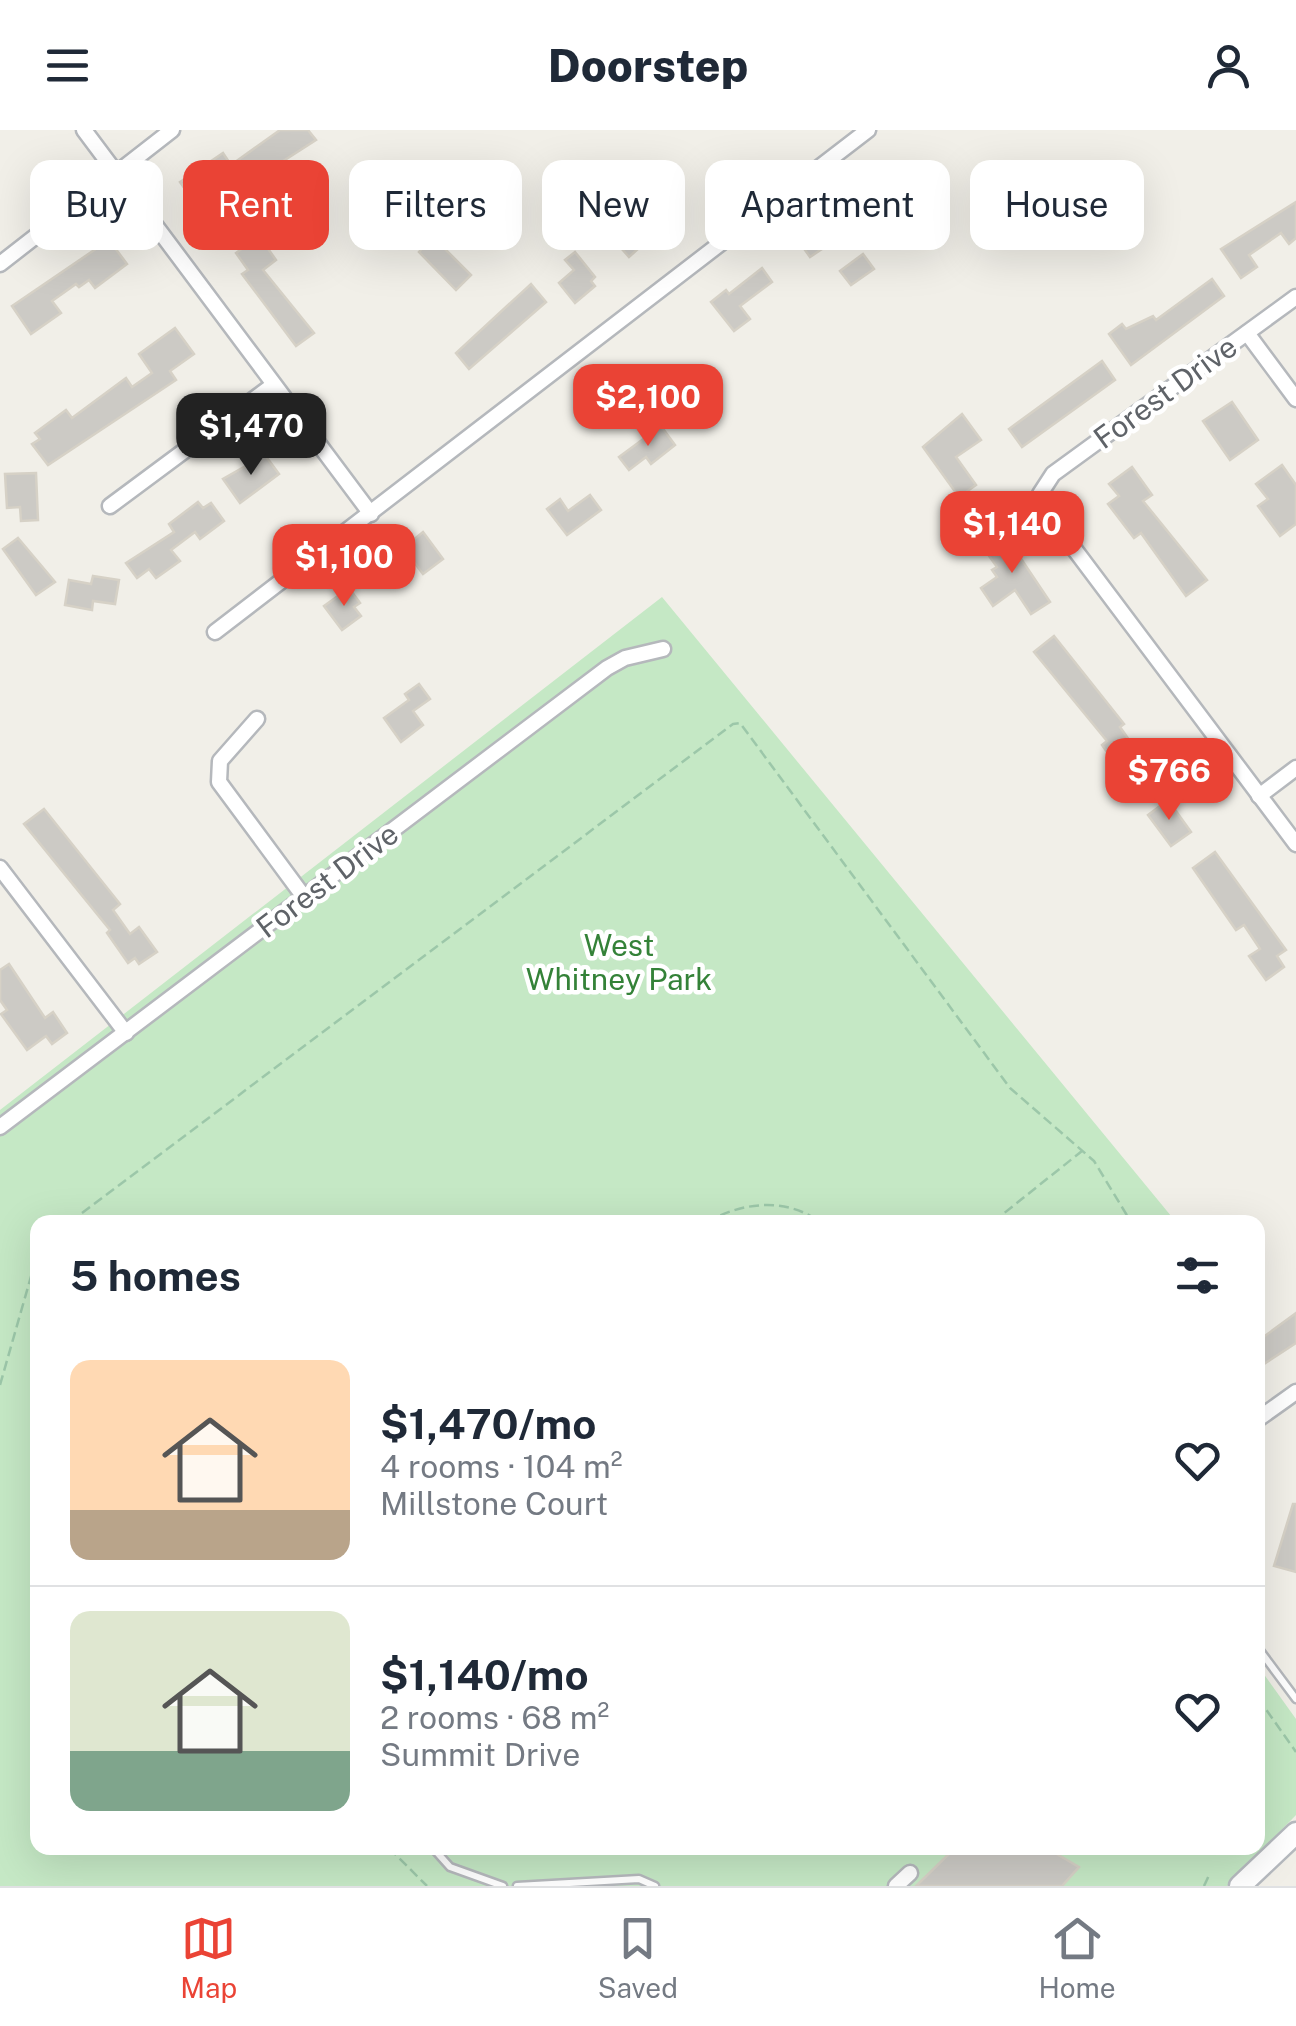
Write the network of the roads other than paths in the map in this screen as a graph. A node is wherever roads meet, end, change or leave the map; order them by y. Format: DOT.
graph roads {
  1 [pos="84,130"];
  2 [pos="172,130"];
  3 [pos="868,130"];
  4 [pos="106,160"];
  5 [pos="134,160"];
  6 [pos="163,237"];
  7 [pos="30,241"];
  8 [pos="0,264"];
  9 [pos="1296,297"];
  10 [pos="1247,333"];
  11 [pos="272,385"];
  12 [pos="1296,400"];
  13 [pos="110,506"];
  14 [pos="371,514"];
  15 [pos="215,632"];
  16 [pos="663,649"];
  17 [pos="258,719"];
  18 [pos="1296,768"];
  19 [pos="1259,796"];
  20 [pos="1296,844"];
  21 [pos="0,868"];
  22 [pos="304,897"];
  23 [pos="126,1033"];
  24 [pos="0,1127"];
  25 [pos="1296,1392"];
  26 [pos="1265,1415"];
  27 [pos="1265,1657"];
  28 [pos="1296,1699"];
  29 [pos="1296,1833"];
  30 [pos="439,1855"];
  31 [pos="910,1873"];
  32 [pos="502,1886"];
  33 [pos="517,1886"];
  34 [pos="655,1886"];
  35 [pos="896,1886"];
  36 [pos="1240,1886"];
  1 -- 4 [label="street"];
  2 -- 5 [label="street"];
  3 -- 14 [label="street"];
  6 -- 11 [label="street"];
  7 -- 8 [label="street"];
  9 -- 10 [label="street, Forest Drive"];
  10 -- 12 [label="street"];
  10 -- 19 [label="street, Forest Drive"];
  11 -- 13 [label="street"];
  11 -- 14 [label="street"];
  14 -- 15 [label="street"];
  16 -- 22 [label="street, Forest Drive"];
  17 -- 22 [label="street"];
  18 -- 19 [label="street"];
  19 -- 20 [label="street"];
  21 -- 23 [label="street"];
  22 -- 23 [label="street, Forest Drive"];
  23 -- 24 [label="street, Forest Drive"];
  25 -- 26 [label="street"];
  27 -- 28 [label="lane"];
  29 -- 36 [label="street"];
  30 -- 32 [label="lane"];
  31 -- 35 [label="street"];
  33 -- 34 [label="lane"];
}
